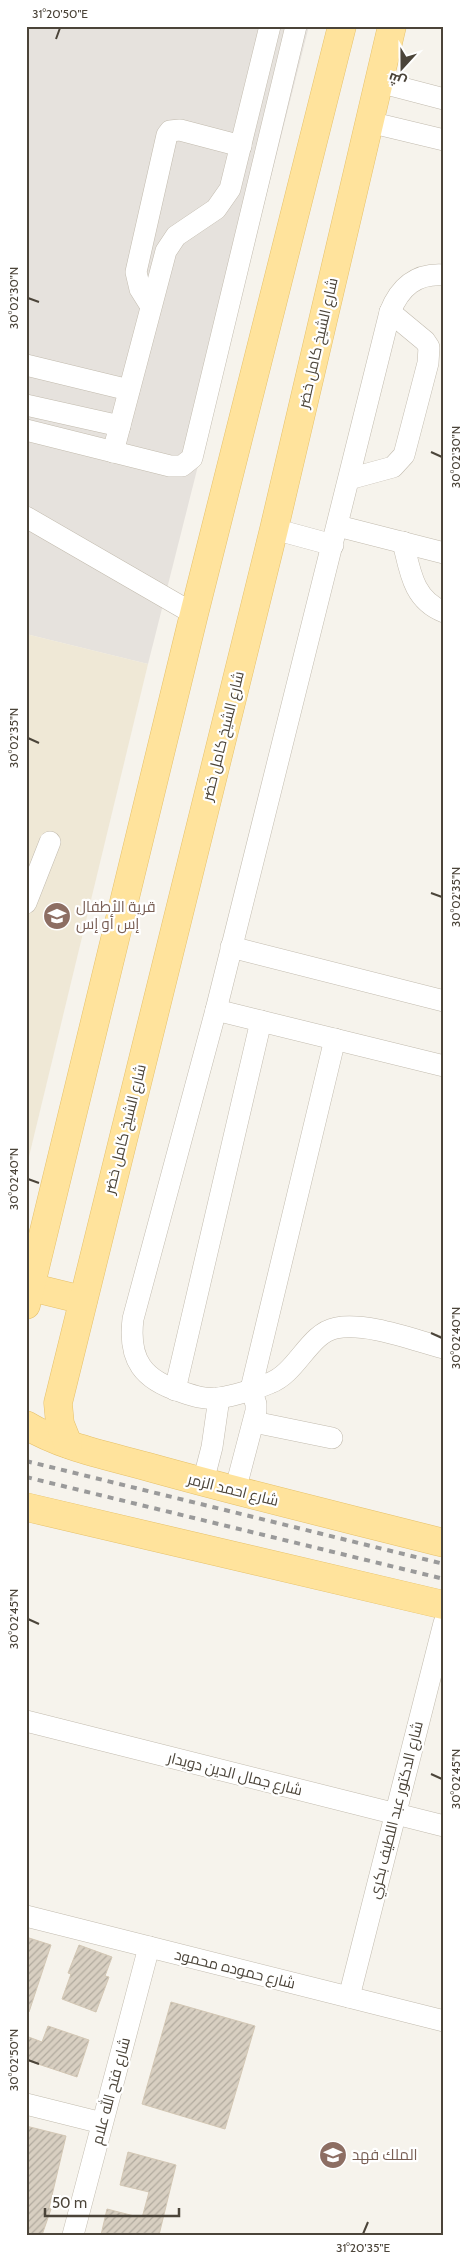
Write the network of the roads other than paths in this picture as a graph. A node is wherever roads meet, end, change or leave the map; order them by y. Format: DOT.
graph roads {
  1 [pos="270,26"];
  2 [pos="296,26"];
  3 [pos="342,26"];
  4 [pos="387,28"];
  5 [pos="379,82"];
  6 [pos="444,99"];
  7 [pos="369,122"];
  8 [pos="444,140"];
  9 [pos="241,146"];
  10 [pos="444,275"];
  11 [pos="150,305"];
  12 [pos="390,312"];
  13 [pos="26,365"];
  14 [pos="129,390"];
  15 [pos="26,404"];
  16 [pos="120,426"];
  17 [pos="26,430"];
  18 [pos="113,452"];
  19 [pos="349,479"];
  20 [pos="26,517"];
  21 [pos="274,529"];
  22 [pos="335,535"];
  23 [pos="403,542"];
  24 [pos="444,553"];
  25 [pos="444,612"];
  26 [pos="194,614"];
  27 [pos="50,842"];
  28 [pos="26,903"];
  29 [pos="231,947"];
  30 [pos="444,1001"];
  31 [pos="216,1010"];
  32 [pos="261,1021"];
  33 [pos="335,1040"];
  34 [pos="444,1066"];
  35 [pos="28,1292"];
  36 [pos="82,1300"];
  37 [pos="444,1348"];
  38 [pos="251,1389"];
  39 [pos="174,1390"];
  40 [pos="220,1398"];
  41 [pos="254,1422"];
  42 [pos="26,1425"];
  43 [pos="332,1438"];
  44 [pos="68,1444"];
  45 [pos="203,1482"];
  46 [pos="236,1491"];
  47 [pos="26,1506"];
  48 [pos="444,1543"];
  49 [pos="444,1605"];
  50 [pos="444,1623"];
  51 [pos="26,1721"];
  52 [pos="394,1814"];
  53 [pos="444,1826"];
  54 [pos="26,1916"];
  55 [pos="149,1947"];
  56 [pos="349,1997"];
  57 [pos="444,2021"];
  58 [pos="26,2104"];
  59 [pos="102,2123"];
  60 [pos="73,2235"];
  1 -- 9 [label="street"];
  2 -- 18 [label="street"];
  3 -- 26 [label="main road"];
  4 -- 5 [label="main road, شارع الشيخ كامل خضر"];
  5 -- 6 [label="street"];
  5 -- 7 [label="main road, شارع الشيخ كامل خضر"];
  7 -- 8 [label="street"];
  7 -- 21 [label="main road, شارع الشيخ كامل خضر"];
  9 -- 11 [label="street"];
  9 -- 11 [label="street"];
  10 -- 12 [label="street"];
  11 -- 14 [label="street"];
  12 -- 19 [label="street"];
  12 -- 19 [label="street"];
  13 -- 14 [label="street"];
  14 -- 16 [label="street"];
  15 -- 16 [label="street"];
  16 -- 18 [label="street"];
  17 -- 18 [label="street"];
  19 -- 22 [label="street"];
  20 -- 26 [label="street"];
  21 -- 22 [label="street"];
  21 -- 36 [label="main road, شارع الشيخ كامل خضر"];
  22 -- 23 [label="street"];
  22 -- 29 [label="street"];
  23 -- 24 [label="street"];
  23 -- 25 [label="street"];
  26 -- 35 [label="main road"];
  27 -- 28 [label="street"];
  29 -- 30 [label="street"];
  29 -- 31 [label="street"];
  31 -- 32 [label="street"];
  31 -- 39 [label="street"];
  32 -- 33 [label="street"];
  32 -- 39 [label="street"];
  33 -- 34 [label="street"];
  33 -- 38 [label="street"];
  35 -- 36 [label="main road"];
  36 -- 44 [label="main road, شارع الشيخ كامل خضر"];
  37 -- 38 [label="street"];
  38 -- 40 [label="street"];
  38 -- 41 [label="street"];
  39 -- 40 [label="street"];
  40 -- 45 [label="street"];
  41 -- 43 [label="street"];
  41 -- 46 [label="street"];
  42 -- 44 [label="main road, شارع احمد الزمر"];
  44 -- 45 [label="main road, شارع احمد الزمر"];
  45 -- 46 [label="main road, شارع احمد الزمر"];
  46 -- 48 [label="main road, شارع احمد الزمر"];
  47 -- 49 [label="main road"];
  50 -- 52 [label="street, شارع الدكتور عبد اللطيف بكري"];
  51 -- 52 [label="street, شارع جمال الدين دويدار"];
  52 -- 53 [label="street, شارع جمال الدين دويدار"];
  52 -- 56 [label="street, شارع الدكتور عبد اللطيف بكري"];
  54 -- 55 [label="street, شارع حموده محمود"];
  55 -- 56 [label="street, شارع حموده محمود"];
  55 -- 59 [label="street, شارع فتح الله علام"];
  56 -- 57 [label="street, شارع حموده محمود"];
  58 -- 59 [label="street"];
  59 -- 60 [label="street, شارع فتح الله علام"];
}
